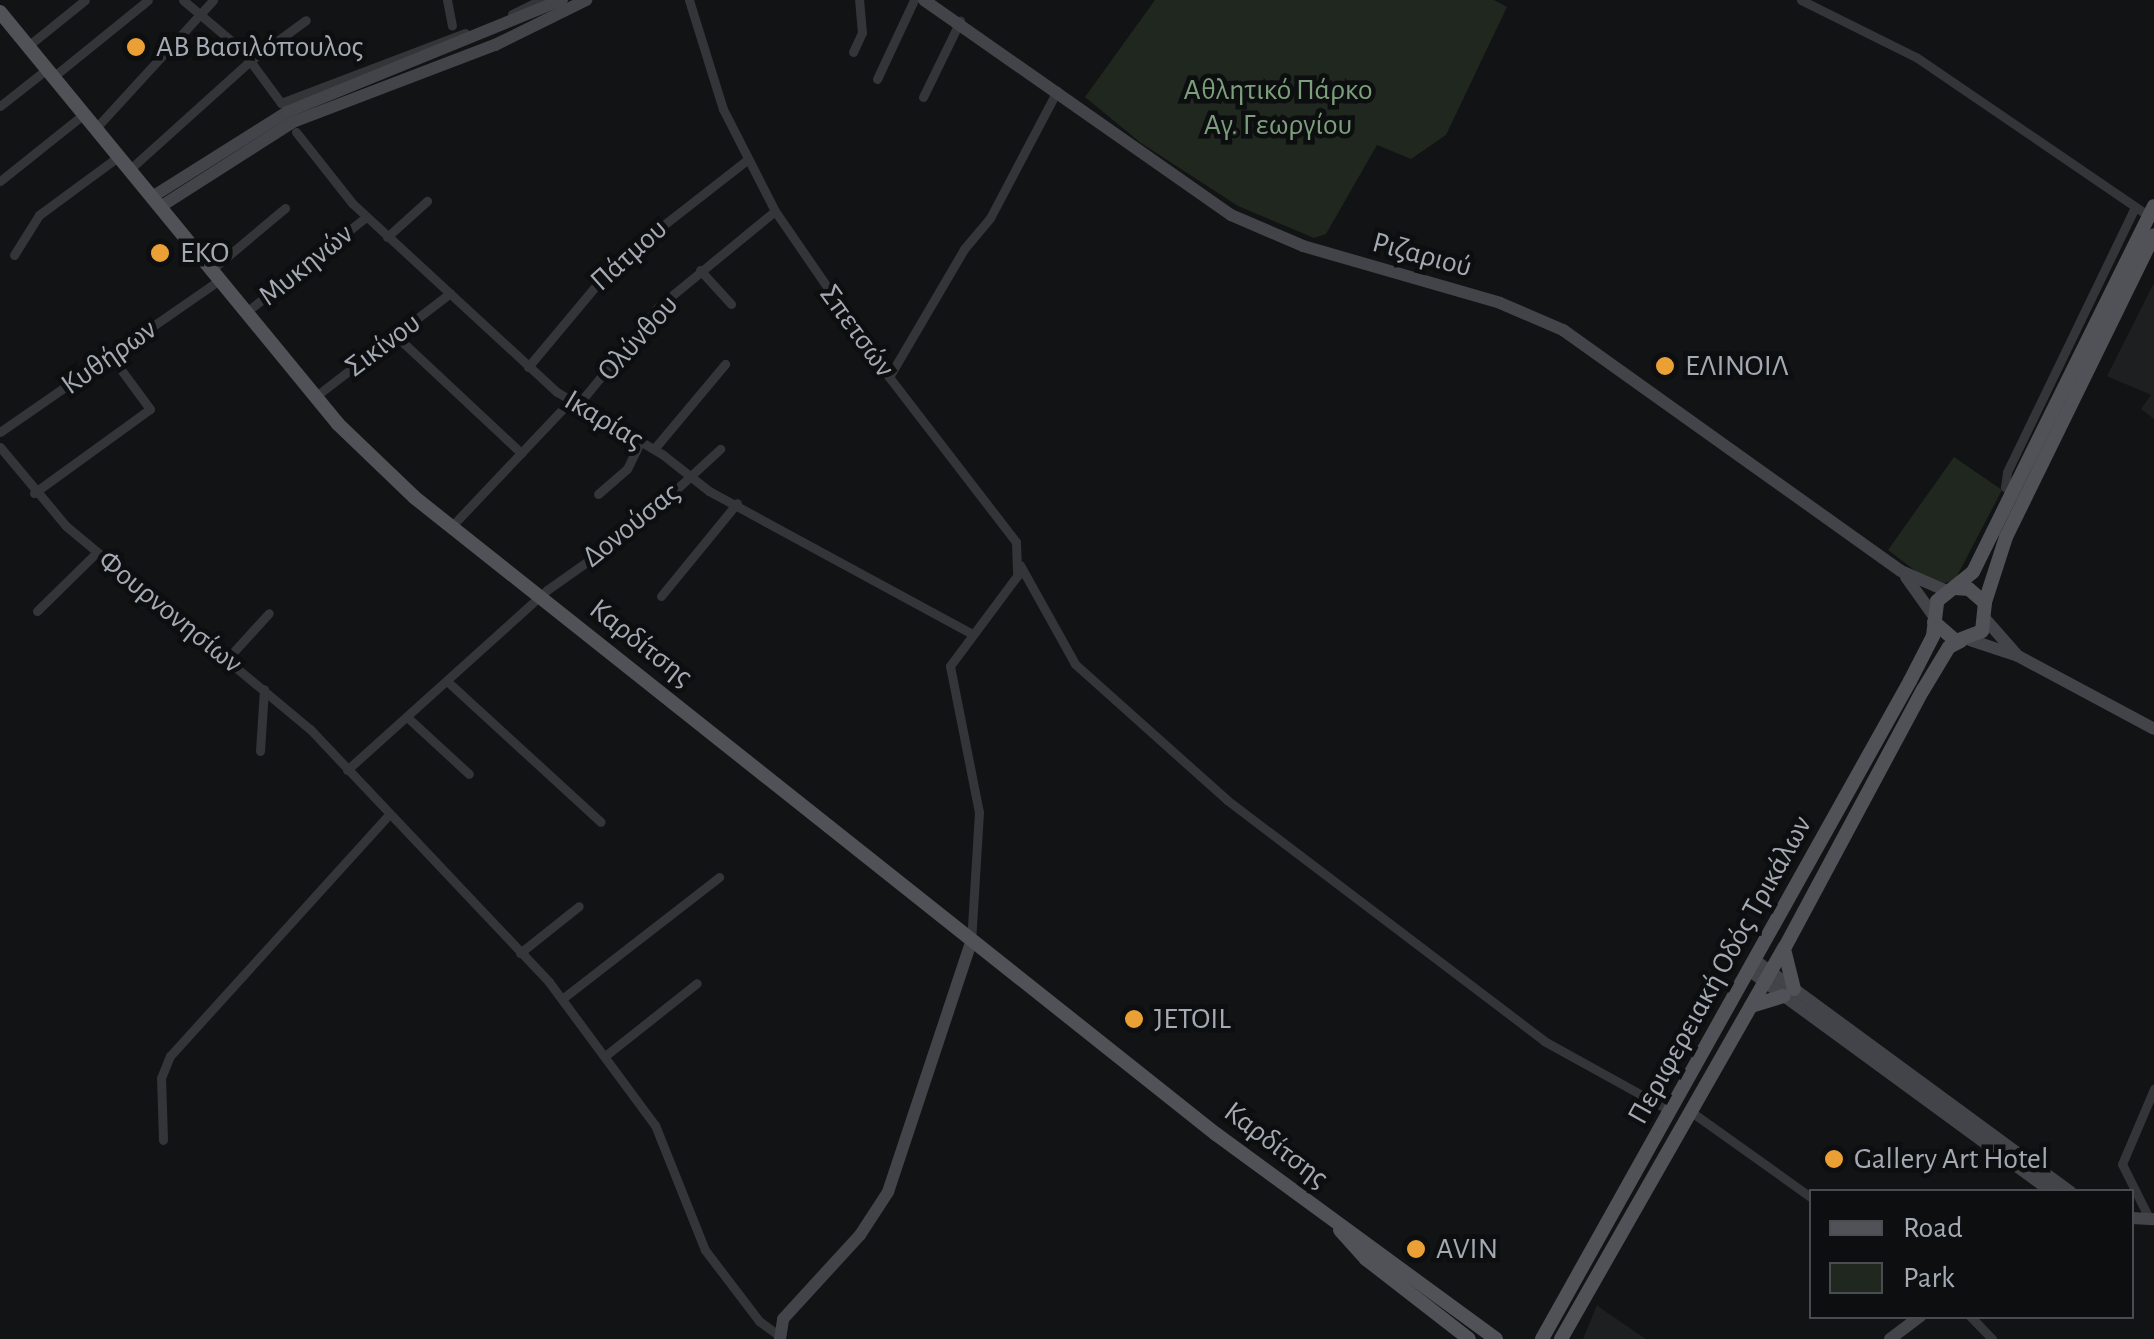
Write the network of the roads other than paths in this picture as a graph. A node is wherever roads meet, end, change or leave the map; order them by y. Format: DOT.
graph roads {
  1 [pos="85,0"];
  2 [pos="148,0"];
  3 [pos="182,0"];
  4 [pos="214,0"];
  5 [pos="447,0"];
  6 [pos="541,0"];
  7 [pos="562,0"];
  8 [pos="586,0"];
  9 [pos="689,0"];
  10 [pos="859,0"];
  11 [pos="914,0"];
  12 [pos="924,0"];
  13 [pos="1802,0"];
  14 [pos="0,12"];
  15 [pos="200,15"];
  16 [pos="306,20"];
  17 [pos="960,21"];
  18 [pos="452,26"];
  19 [pos="28,46"];
  20 [pos="853,52"];
  21 [pos="250,61"];
  22 [pos="50,73"];
  23 [pos="877,79"];
  24 [pos="1058,89"];
  25 [pos="923,98"];
  26 [pos="0,106"];
  27 [pos="84,114"];
  28 [pos="95,128"];
  29 [pos="296,132"];
  30 [pos="118,157"];
  31 [pos="746,160"];
  32 [pos="130,170"];
  33 [pos="0,180"];
  34 [pos="427,201"];
  35 [pos="156,202"];
  36 [pos="2136,207"];
  37 [pos="285,208"];
  38 [pos="775,210"];
  39 [pos="2151,211"];
  40 [pos="366,216"];
  41 [pos="2154,235"];
  42 [pos="388,238"];
  43 [pos="14,254"];
  44 [pos="700,270"];
  45 [pos="214,276"];
  46 [pos="450,293"];
  47 [pos="731,304"];
  48 [pos="245,313"];
  49 [pos="395,335"];
  50 [pos="112,356"];
  51 [pos="726,364"];
  52 [pos="528,366"];
  53 [pos="890,377"];
  54 [pos="316,396"];
  55 [pos="573,403"];
  56 [pos="0,432"];
  57 [pos="640,442"];
  58 [pos="0,447"];
  59 [pos="720,448"];
  60 [pos="654,449"];
  61 [pos="522,453"];
  62 [pos="690,478"];
  63 [pos="2011,492"];
  64 [pos="34,493"];
  65 [pos="598,494"];
  66 [pos="736,503"];
  67 [pos="451,527"];
  68 [pos="97,552"];
  69 [pos="1020,565"];
  70 [pos="1901,571"];
  71 [pos="1951,590"];
  72 [pos="660,596"];
  73 [pos="539,598"];
  74 [pos="1984,602"];
  75 [pos="37,610"];
  76 [pos="269,613"];
  77 [pos="1934,619"];
  78 [pos="1986,621"];
  79 [pos="970,633"];
  80 [pos="1966,641"];
  81 [pos="2018,656"];
  82 [pos="227,658"];
  83 [pos="448,682"];
  84 [pos="264,688"];
  85 [pos="407,717"];
  86 [pos="2154,729"];
  87 [pos="260,750"];
  88 [pos="347,770"];
  89 [pos="469,774"];
  90 [pos="388,816"];
  91 [pos="601,822"];
  92 [pos="720,877"];
  93 [pos="578,906"];
  94 [pos="971,942"];
  95 [pos="1785,947"];
  96 [pos="520,953"];
  97 [pos="1753,966"];
  98 [pos="1768,977"];
  99 [pos="697,983"];
  100 [pos="1789,993"];
  101 [pos="562,999"];
  102 [pos="1751,1006"];
  103 [pos="606,1056"];
  104 [pos="2154,1090"];
  105 [pos="1674,1112"];
  106 [pos="1690,1112"];
  107 [pos="163,1140"];
  108 [pos="2047,1189"];
  109 [pos="2066,1189"];
  110 [pos="1809,1196"];
  111 [pos="2152,1218"];
  112 [pos="1336,1225"];
  113 [pos="1917,1319"];
  114 [pos="1973,1319"];
  115 [pos="780,1338"];
  116 [pos="1469,1339"];
  117 [pos="1496,1339"];
  118 [pos="1542,1339"];
  119 [pos="1561,1339"];
  120 [pos="1890,1339"];
  121 [pos="1992,1339"];
  1 -- 19 [label="street"];
  2 -- 22 [label="street"];
  3 -- 15 [label="street"];
  4 -- 15 [label="street"];
  5 -- 18 [label="street"];
  6 -- 21 [label="street"];
  7 -- 35 [label="street"];
  8 -- 35 [label="street"];
  9 -- 31 [label="street, Σπετσών"];
  10 -- 20 [label="street"];
  11 -- 23 [label="street"];
  12 -- 17 [label="street, Ριζαριού"];
  13 -- 36 [label="street"];
  14 -- 19 [label="main road, Καρδίτσης"];
  15 -- 21 [label="street"];
  15 -- 28 [label="street"];
  16 -- 21 [label="street"];
  17 -- 24 [label="street, Ριζαριού"];
  17 -- 25 [label="street"];
  19 -- 22 [label="main road, Καρδίτσης"];
  21 -- 32 [label="street"];
  22 -- 26 [label="street"];
  22 -- 27 [label="main road, Καρδίτσης"];
  24 -- 53 [label="street"];
  24 -- 70 [label="street, Ριζαριού"];
  27 -- 28 [label="main road, Καρδίτσης"];
  27 -- 33 [label="street"];
  28 -- 30 [label="main road, Καρδίτσης"];
  29 -- 40 [label="street, Ικαρίας"];
  30 -- 32 [label="main road, Καρδίτσης"];
  30 -- 43 [label="street"];
  31 -- 38 [label="street, Σπετσών"];
  31 -- 52 [label="street, Πάτμου"];
  32 -- 35 [label="main road, Καρδίτσης"];
  34 -- 42 [label="street"];
  35 -- 45 [label="main road, Καρδίτσης"];
  36 -- 39 [label="street"];
  36 -- 63 [label="street"];
  37 -- 45 [label="street, Κυθήρων"];
  38 -- 44 [label="street, Ολύνθου"];
  38 -- 53 [label="street, Σπετσών"];
  39 -- 63 [label="main road"];
  40 -- 42 [label="street, Ικαρίας"];
  40 -- 48 [label="street, Μυκηνών"];
  41 -- 74 [label="main road"];
  42 -- 46 [label="street, Ικαρίας"];
  44 -- 47 [label="street, Ολύνθου"];
  44 -- 55 [label="street, Ολύνθου"];
  45 -- 48 [label="main road, Καρδίτσης"];
  45 -- 50 [label="street, Κυθήρων"];
  46 -- 49 [label="street, Σικίνου"];
  46 -- 52 [label="street, Ικαρίας"];
  48 -- 54 [label="main road, Καρδίτσης"];
  49 -- 54 [label="street, Σικίνου"];
  49 -- 61 [label="street"];
  50 -- 56 [label="street, Κυθήρων"];
  50 -- 64 [label="street"];
  51 -- 60 [label="street"];
  52 -- 55 [label="street, Ικαρίας"];
  53 -- 69 [label="street, Σπετσών"];
  54 -- 67 [label="main road, Καρδίτσης"];
  55 -- 57 [label="street, Ικαρίας"];
  55 -- 61 [label="street, Ολύνθου"];
  57 -- 60 [label="street, Ικαρίας"];
  57 -- 65 [label="street"];
  58 -- 64 [label="street, Φουρνονησίων"];
  59 -- 62 [label="street, Δονούσας"];
  60 -- 62 [label="street, Ικαρίας"];
  61 -- 67 [label="street, Ολύνθου"];
  62 -- 66 [label="street, Ικαρίας"];
  62 -- 73 [label="street, Δονούσας"];
  63 -- 71 [label="main road"];
  64 -- 68 [label="street, Φουρνονησίων"];
  66 -- 72 [label="street"];
  66 -- 79 [label="street, Ικαρίας"];
  67 -- 73 [label="main road, Καρδίτσης"];
  68 -- 75 [label="street"];
  68 -- 82 [label="street, Φουρνονησίων"];
  69 -- 79 [label="street"];
  69 -- 105 [label="street, Σπετσών"];
  70 -- 71 [label="street, Ριζαριού"];
  70 -- 77 [label="street, Ριζαριού"];
  71 -- 74 [label="main road"];
  71 -- 77 [label="main road"];
  73 -- 83 [label="street, Δονούσας"];
  73 -- 94 [label="main road, Καρδίτσης"];
  74 -- 78 [label="main road"];
  76 -- 82 [label="street"];
  77 -- 80 [label="main road"];
  77 -- 97 [label="main road, Περιφερειακή Οδός Τρικάλων"];
  78 -- 80 [label="main road"];
  78 -- 81 [label="street"];
  79 -- 94 [label="street"];
  80 -- 81 [label="street"];
  80 -- 95 [label="main road, Περιφερειακή Οδός Τρικάλων"];
  81 -- 86 [label="street"];
  82 -- 84 [label="street, Φουρνονησίων"];
  83 -- 85 [label="street, Δονούσας"];
  83 -- 91 [label="street"];
  84 -- 87 [label="street"];
  84 -- 88 [label="street, Φουρνονησίων"];
  85 -- 88 [label="street, Δονούσας"];
  85 -- 89 [label="street"];
  88 -- 90 [label="street, Φουρνονησίων"];
  90 -- 96 [label="street, Φουρνονησίων"];
  90 -- 107 [label="street"];
  92 -- 101 [label="street"];
  93 -- 96 [label="street"];
  94 -- 112 [label="main road, Καρδίτσης"];
  94 -- 115 [label="street"];
  95 -- 98 [label="main road, Περιφερειακή Οδός Τρικάλων"];
  95 -- 100 [label="main road"];
  96 -- 101 [label="street, Φουρνονησίων"];
  97 -- 98 [label="street"];
  97 -- 105 [label="main road, Περιφερειακή Οδός Τρικάλων"];
  98 -- 100 [label="street"];
  98 -- 102 [label="main road, Περιφερειακή Οδός Τρικάλων"];
  99 -- 103 [label="street"];
  100 -- 102 [label="main road"];
  100 -- 108 [label="street"];
  100 -- 109 [label="street"];
  101 -- 103 [label="street, Φουρνονησίων"];
  102 -- 106 [label="main road, Περιφερειακή Οδός Τρικάλων"];
  103 -- 115 [label="street, Φουρνονησίων"];
  104 -- 111 [label="street"];
  105 -- 118 [label="main road, Περιφερειακή Οδός Τρικάλων"];
  106 -- 110 [label="street"];
  106 -- 119 [label="main road, Περιφερειακή Οδός Τρικάλων"];
  112 -- 116 [label="main road, Καρδίτσης"];
  112 -- 117 [label="main road, Καρδίτσης"];
  113 -- 120 [label="street"];
  114 -- 121 [label="street"];
}
